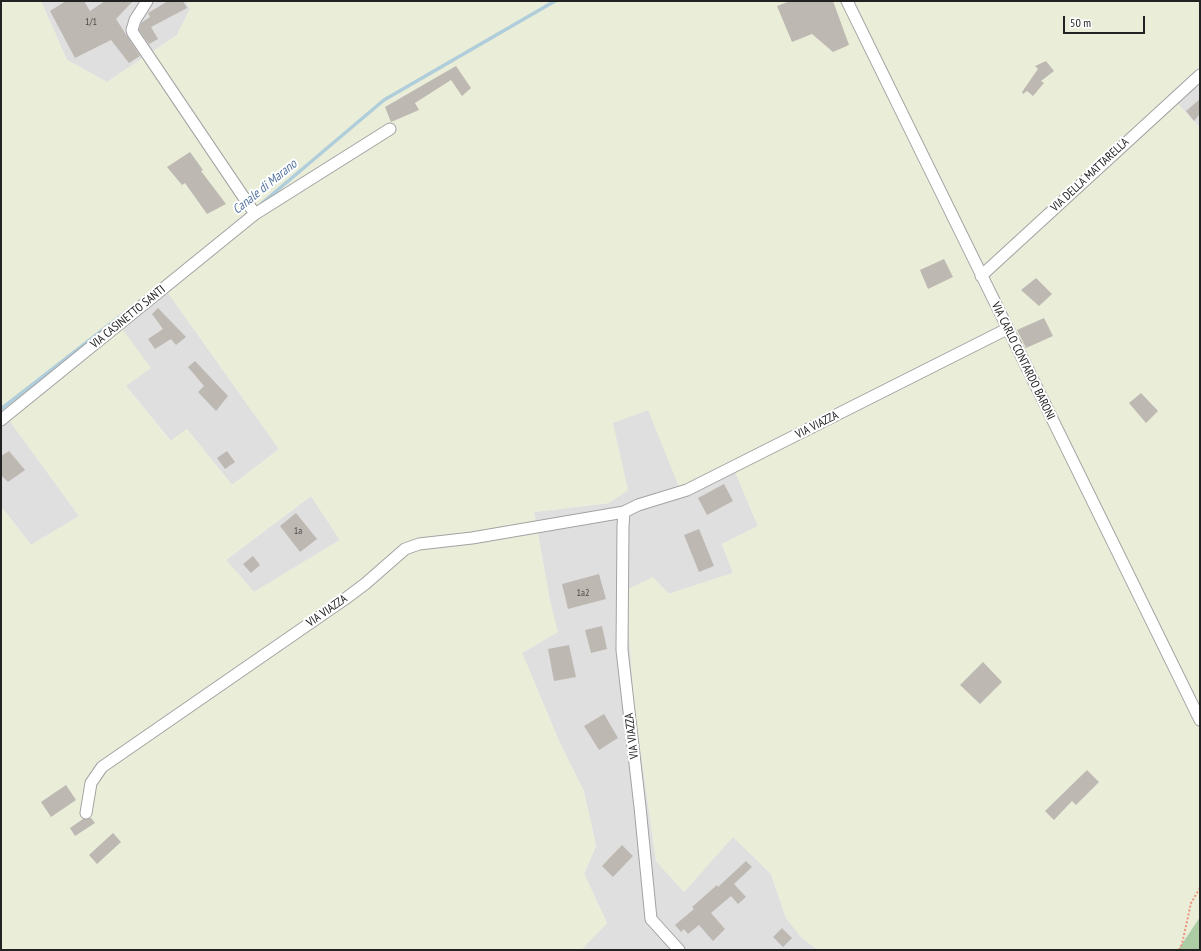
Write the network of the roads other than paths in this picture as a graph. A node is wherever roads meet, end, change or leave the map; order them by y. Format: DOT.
graph roads {
  1 [pos="148,1"];
  2 [pos="847,1"];
  3 [pos="1200,75"];
  4 [pos="390,129"];
  5 [pos="252,211"];
  6 [pos="981,276"];
  7 [pos="1007,329"];
  8 [pos="1,420"];
  9 [pos="624,512"];
  10 [pos="1200,720"];
  11 [pos="86,813"];
  12 [pos="679,950"];
  1 -- 5 [label="street"];
  2 -- 6 [label="street, VIA CARLO CONTARDO BARONI"];
  3 -- 6 [label="street, VIA DELLA MATTARELLA"];
  4 -- 5 [label="street, VIA CASINETTO SANTI"];
  5 -- 8 [label="street, VIA CASINETTO SANTI"];
  6 -- 7 [label="street, VIA CARLO CONTARDO BARONI"];
  7 -- 9 [label="street, VIA VIAZZA"];
  7 -- 10 [label="street, VIA CARLO CONTARDO BARONI"];
  9 -- 11 [label="street, VIA VIAZZA"];
  9 -- 12 [label="street, VIA VIAZZA"];
}
